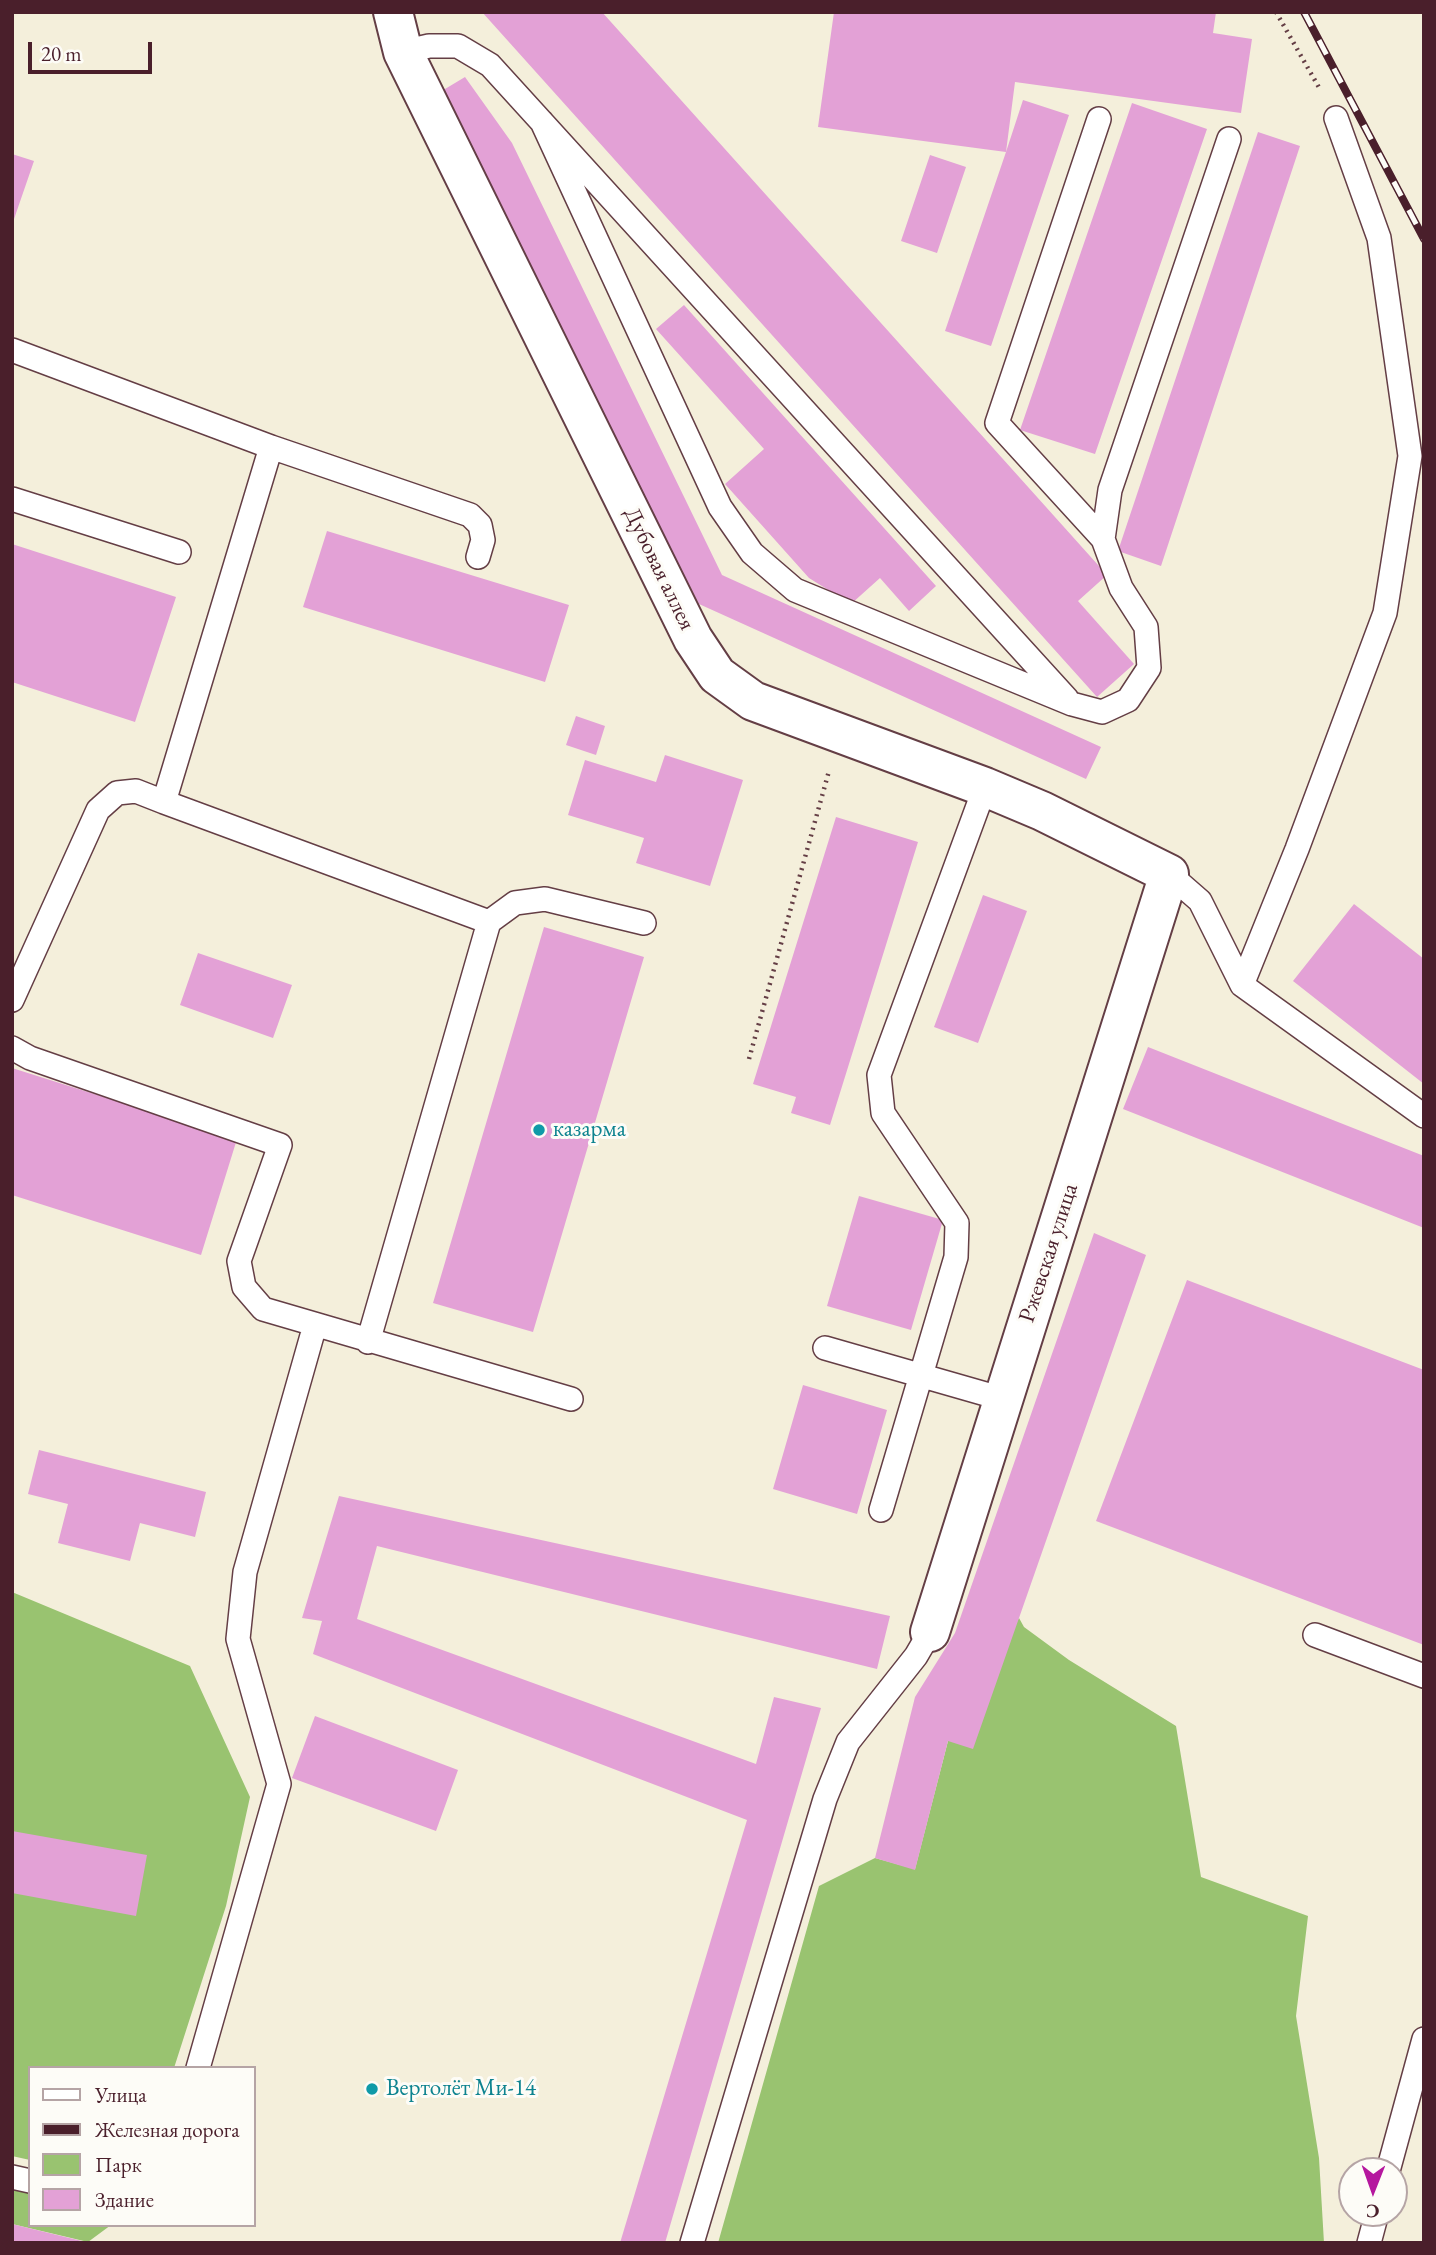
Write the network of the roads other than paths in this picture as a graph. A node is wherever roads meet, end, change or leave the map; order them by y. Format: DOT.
graph roads {
  1 [pos="393,12"];
  2 [pos="404,52"];
  3 [pos="1336,118"];
  4 [pos="1099,119"];
  5 [pos="542,122"];
  6 [pos="1229,139"];
  7 [pos="12,350"];
  8 [pos="271,447"];
  9 [pos="12,499"];
  10 [pos="1102,538"];
  11 [pos="179,552"];
  12 [pos="478,557"];
  13 [pos="1072,704"];
  14 [pos="985,787"];
  15 [pos="164,802"];
  16 [pos="1169,874"];
  17 [pos="489,922"];
  18 [pos="644,923"];
  19 [pos="1242,985"];
  20 [pos="12,1000"];
  21 [pos="12,1048"];
  22 [pos="1424,1115"];
  23 [pos="315,1325"];
  24 [pos="369,1342"];
  25 [pos="825,1348"];
  26 [pos="921,1376"];
  27 [pos="571,1399"];
  28 [pos="1003,1399"];
  29 [pos="881,1510"];
  30 [pos="930,1632"];
  31 [pos="1315,1635"];
  32 [pos="1424,1676"];
  33 [pos="1424,2039"];
  34 [pos="199,2066"];
  35 [pos="1392,2157"];
  36 [pos="692,2243"];
  1 -- 2 [label="street, Дубовая аллея"];
  2 -- 5 [label="lane"];
  2 -- 14 [label="street, Дубовая аллея"];
  3 -- 19 [label="lane"];
  4 -- 10 [label="lane"];
  5 -- 13 [label="lane"];
  5 -- 13 [label="lane"];
  6 -- 10 [label="lane"];
  7 -- 8 [label="lane"];
  8 -- 12 [label="lane"];
  8 -- 15 [label="lane"];
  9 -- 11 [label="lane"];
  10 -- 13 [label="lane"];
  14 -- 16 [label="street, Дубовая аллея"];
  14 -- 26 [label="lane"];
  15 -- 17 [label="lane"];
  15 -- 20 [label="lane"];
  16 -- 19 [label="lane"];
  16 -- 28 [label="street, Ржевская улица"];
  17 -- 18 [label="lane"];
  17 -- 24 [label="lane"];
  19 -- 22 [label="lane"];
  21 -- 23 [label="lane"];
  23 -- 24 [label="lane"];
  23 -- 34 [label="lane"];
  24 -- 27 [label="lane"];
  25 -- 26 [label="lane"];
  26 -- 28 [label="lane"];
  26 -- 29 [label="lane"];
  28 -- 30 [label="street, Ржевская улица"];
  30 -- 36 [label="lane"];
  31 -- 32 [label="lane"];
  33 -- 35 [label="lane"];
}
